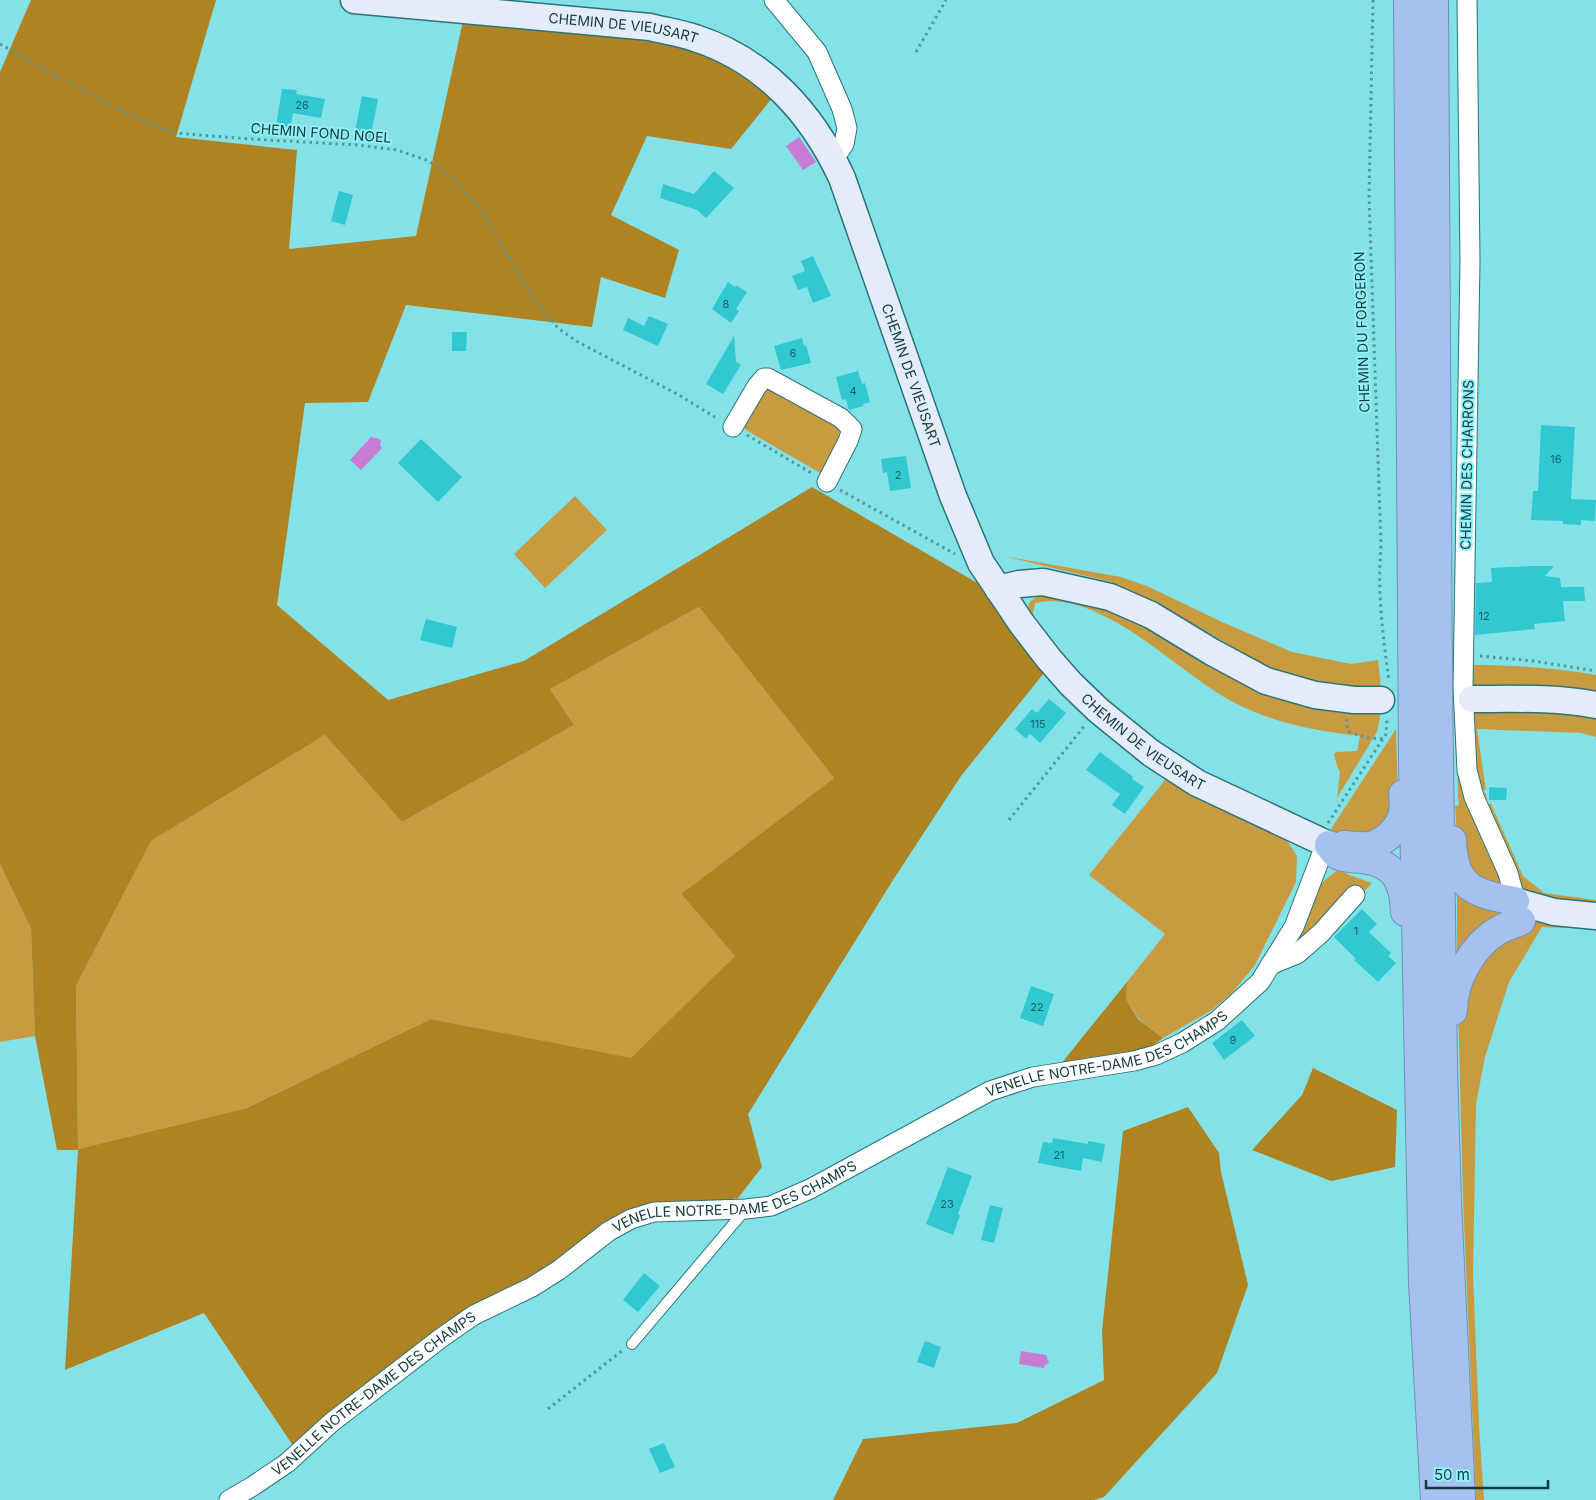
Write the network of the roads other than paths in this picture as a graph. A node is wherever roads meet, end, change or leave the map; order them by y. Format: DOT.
graph roads {
  1 [pos="361,0"];
  2 [pos="774,0"];
  3 [pos="1408,0"];
  4 [pos="1434,0"];
  5 [pos="1467,0"];
  6 [pos="833,160"];
  7 [pos="733,427"];
  8 [pos="827,482"];
  9 [pos="998,589"];
  10 [pos="1472,699"];
  11 [pos="1381,700"];
  12 [pos="1596,706"];
  13 [pos="1413,761"];
  14 [pos="1440,808"];
  15 [pos="1324,842"];
  16 [pos="1356,895"];
  17 [pos="1518,911"];
  18 [pos="1596,916"];
  19 [pos="1417,962"];
  20 [pos="1270,965"];
  21 [pos="1443,1068"];
  22 [pos="746,1209"];
  23 [pos="632,1344"];
  24 [pos="229,1500"];
  25 [pos="1435,1500"];
  26 [pos="1461,1500"];
  1 -- 6 [label="street, CHEMIN DE VIEUSART"];
  2 -- 6 [label="street"];
  3 -- 13 [label="highway"];
  4 -- 14 [label="highway"];
  5 -- 17 [label="street, CHEMIN DES CHARRONS"];
  6 -- 9 [label="street, CHEMIN DE VIEUSART"];
  7 -- 8 [label="street"];
  9 -- 11 [label="street"];
  9 -- 15 [label="street, CHEMIN DE VIEUSART"];
  10 -- 12 [label="street"];
  13 -- 15 [label="highway"];
  13 -- 19 [label="highway"];
  14 -- 17 [label="highway"];
  14 -- 21 [label="highway"];
  15 -- 19 [label="highway"];
  15 -- 20 [label="street, VENELLE NOTRE-DAME DES CHAMPS"];
  16 -- 20 [label="street"];
  17 -- 18 [label="street"];
  17 -- 21 [label="highway"];
  19 -- 25 [label="highway"];
  20 -- 22 [label="street, VENELLE NOTRE-DAME DES CHAMPS"];
  21 -- 26 [label="highway"];
  22 -- 23 [label="lane"];
  22 -- 24 [label="street, VENELLE NOTRE-DAME DES CHAMPS"];
}
